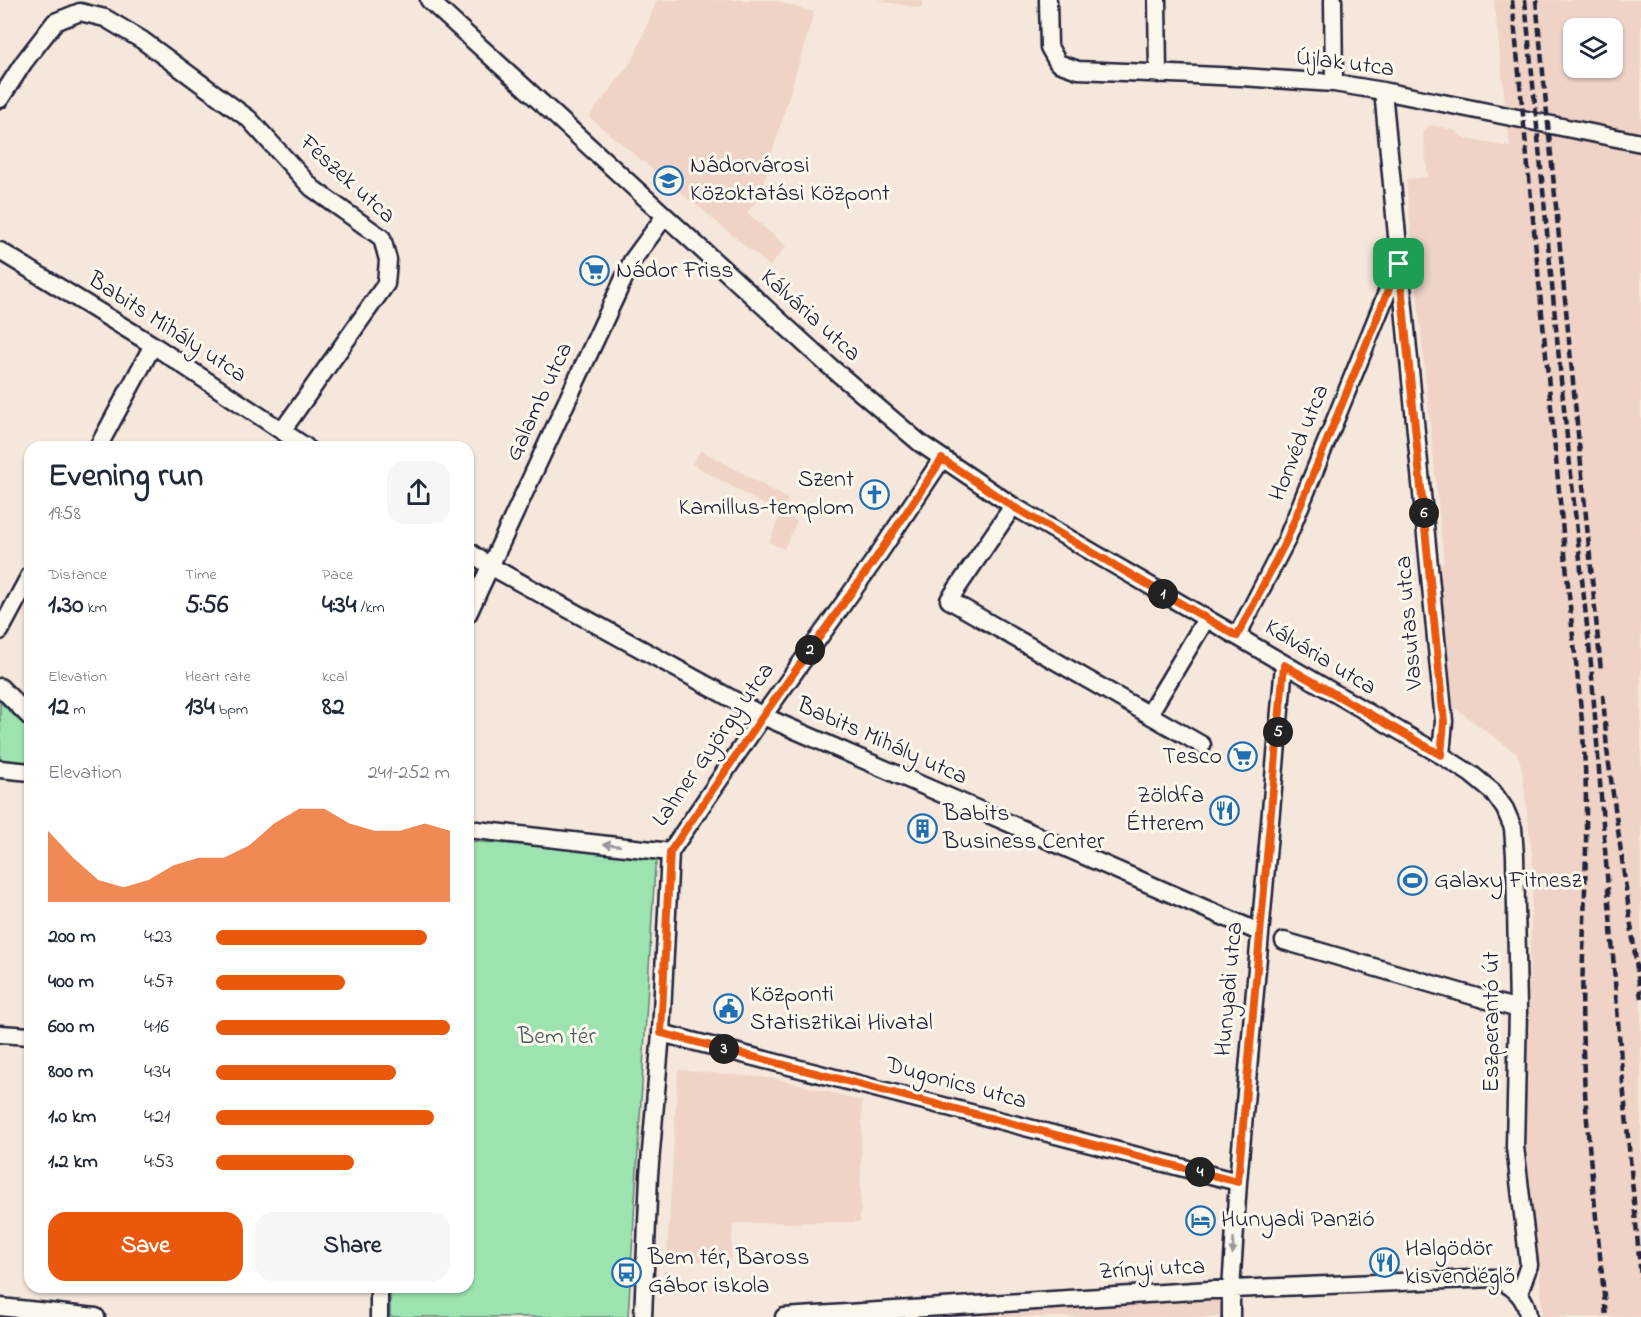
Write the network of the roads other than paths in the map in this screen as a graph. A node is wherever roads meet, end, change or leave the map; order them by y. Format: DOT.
graph roads {
  1 [pos="429,0"];
  2 [pos="1048,0"];
  3 [pos="1158,0"];
  4 [pos="1333,0"];
  5 [pos="1158,74"];
  6 [pos="1334,83"];
  7 [pos="1383,91"];
  8 [pos="0,99"];
  9 [pos="1641,143"];
  10 [pos="665,216"];
  11 [pos="0,251"];
  12 [pos="1399,264"];
  13 [pos="153,345"];
  14 [pos="282,431"];
  15 [pos="101,441"];
  16 [pos="297,441"];
  17 [pos="942,459"];
  18 [pos="1012,506"];
  19 [pos="474,556"];
  20 [pos="490,566"];
  21 [pos="24,586"];
  22 [pos="474,601"];
  23 [pos="1206,619"];
  24 [pos="0,632"];
  25 [pos="1237,636"];
  26 [pos="1284,665"];
  27 [pos="0,687"];
  28 [pos="24,711"];
  29 [pos="1149,714"];
  30 [pos="763,716"];
  31 [pos="1202,745"];
  32 [pos="1441,755"];
  33 [pos="0,769"];
  34 [pos="24,771"];
  35 [pos="474,830"];
  36 [pos="670,852"];
  37 [pos="1259,932"];
  38 [pos="1284,941"];
  39 [pos="1518,1009"];
  40 [pos="661,1033"];
  41 [pos="0,1034"];
  42 [pos="24,1036"];
  43 [pos="1238,1182"];
  44 [pos="1231,1290"];
  45 [pos="379,1293"];
  46 [pos="1519,1293"];
  47 [pos="0,1307"];
  48 [pos="96,1317"];
  49 [pos="379,1317"];
  50 [pos="643,1317"];
  51 [pos="784,1317"];
  52 [pos="1231,1317"];
  53 [pos="1528,1317"];
  1 -- 10 [label="street, Kálvária utca"];
  2 -- 5 [label="street, Újlak utca"];
  3 -- 5 [label="street"];
  4 -- 6 [label="street"];
  5 -- 6 [label="street, Újlak utca"];
  6 -- 7 [label="street, Újlak utca"];
  7 -- 9 [label="street, Újlak utca"];
  7 -- 12 [label="street, Vasutas utca"];
  8 -- 14 [label="street, Fészek utca"];
  10 -- 17 [label="street, Kálvária utca"];
  10 -- 20 [label="street, Galamb utca"];
  11 -- 13 [label="street, Babits Mihály utca"];
  12 -- 25 [label="street, Honvéd utca"];
  12 -- 32 [label="street, Vasutas utca"];
  13 -- 14 [label="street, Babits Mihály utca"];
  13 -- 15 [label="street"];
  14 -- 16 [label="street, Babits Mihály utca"];
  17 -- 18 [label="street, Kálvária utca"];
  17 -- 30 [label="street, Lahner György utca"];
  18 -- 23 [label="street, Kálvária utca"];
  18 -- 29 [label="street"];
  19 -- 20 [label="street, Babits Mihály utca"];
  20 -- 22 [label="street, Galamb utca"];
  20 -- 30 [label="street, Babits Mihály utca"];
  21 -- 24 [label="street"];
  23 -- 25 [label="street, Kálvária utca"];
  23 -- 29 [label="street"];
  25 -- 26 [label="street, Kálvária utca"];
  26 -- 32 [label="street, Kálvária utca"];
  26 -- 37 [label="street, Hunyadi utca"];
  27 -- 28 [label="street"];
  29 -- 31 [label="street"];
  30 -- 36 [label="street, Lahner György utca"];
  30 -- 37 [label="street, Babits Mihály utca"];
  32 -- 39 [label="street, Eszperantó út"];
  33 -- 34 [label="street"];
  36 -- 35 [label="street, one-way"];
  36 -- 40 [label="street"];
  37 -- 43 [label="street, Hunyadi utca"];
  38 -- 39 [label="street"];
  39 -- 46 [label="street, Eszperantó út"];
  40 -- 43 [label="street, Dugonics utca"];
  40 -- 50 [label="street"];
  41 -- 42 [label="street"];
  43 -- 44 [label="street, Hunyadi utca, one-way"];
  44 -- 46 [label="street, Zrínyi utca"];
  44 -- 51 [label="street, Zrínyi utca"];
  44 -- 52 [label="street, Hunyadi utca"];
  45 -- 49 [label="street"];
  46 -- 53 [label="street"];
  47 -- 48 [label="street"];
}
